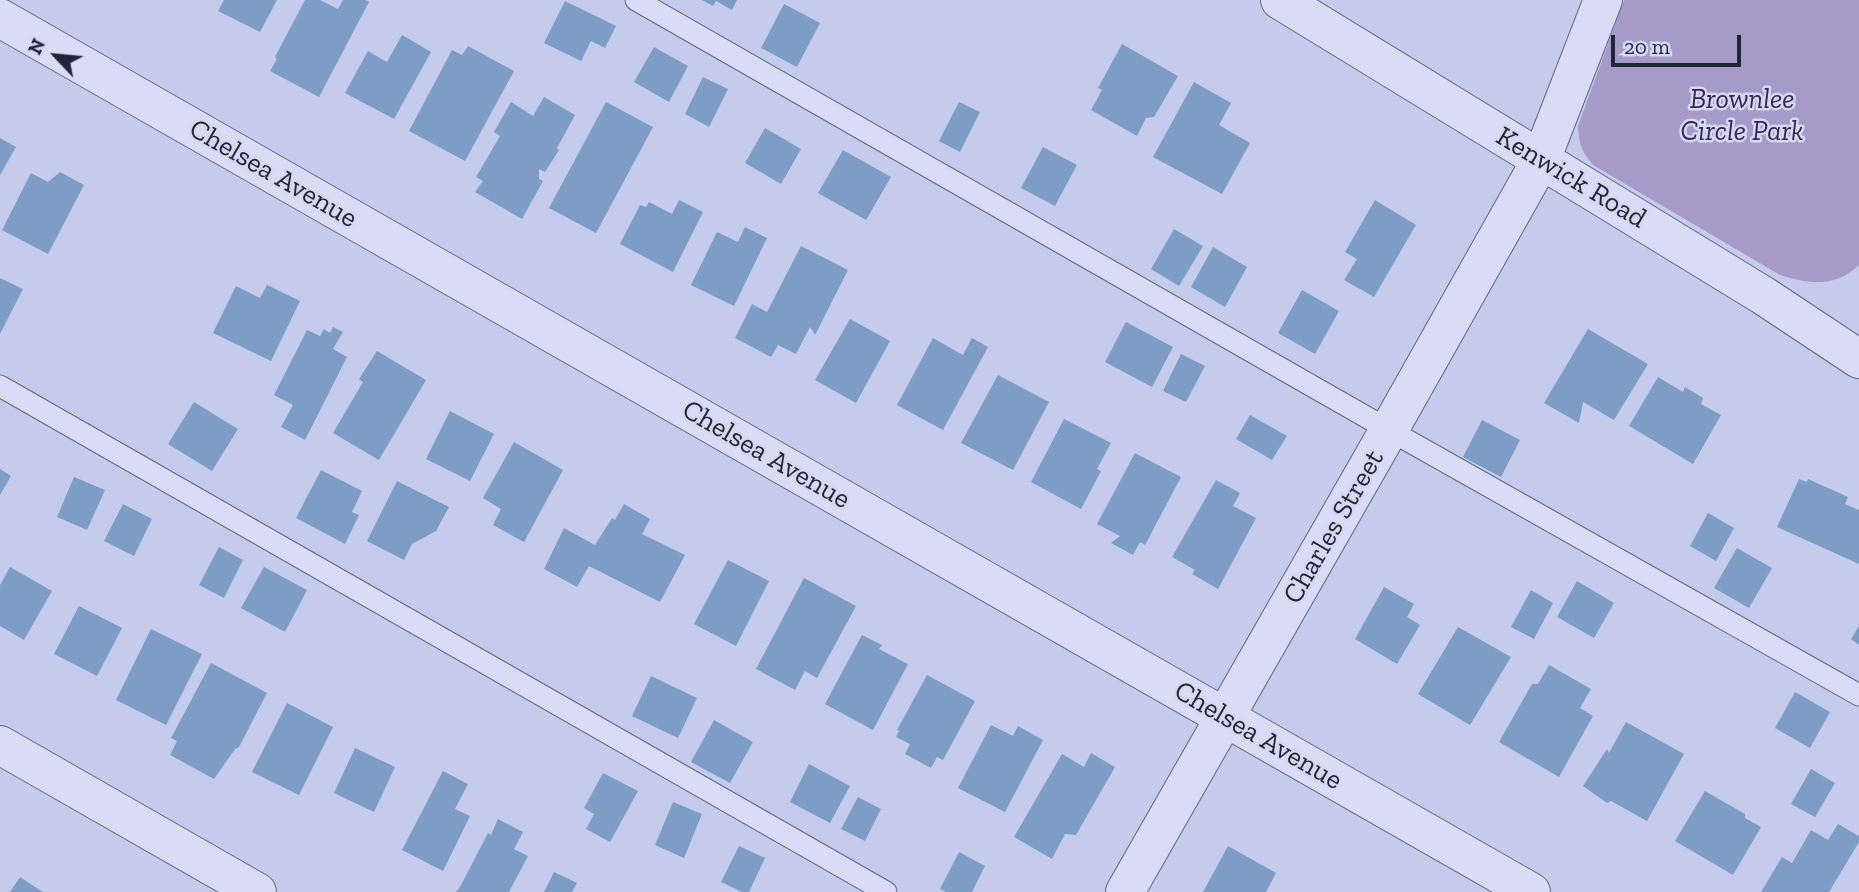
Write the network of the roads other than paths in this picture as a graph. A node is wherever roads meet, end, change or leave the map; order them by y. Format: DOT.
graph roads {
  1 [pos="636,0"];
  2 [pos="1280,0"];
  3 [pos="1603,0"];
  4 [pos="0,18"];
  5 [pos="1541,160"];
  6 [pos="1859,359"];
  7 [pos="0,386"];
  8 [pos="1389,430"];
  9 [pos="1859,695"];
  10 [pos="1225,717"];
  11 [pos="0,746"];
  12 [pos="257,892"];
  13 [pos="886,892"];
  14 [pos="1125,892"];
  15 [pos="1531,892"];
  1 -- 8 [label="lane"];
  2 -- 5 [label="street, Kenwick Road"];
  3 -- 5 [label="street, Charles Street"];
  4 -- 10 [label="street, Chelsea Avenue"];
  5 -- 6 [label="street, Kenwick Road"];
  5 -- 8 [label="street, Charles Street"];
  7 -- 13 [label="lane"];
  8 -- 9 [label="lane"];
  8 -- 10 [label="street, Charles Street"];
  10 -- 14 [label="street, Charles Street"];
  10 -- 15 [label="street, Chelsea Avenue"];
  11 -- 12 [label="street"];
}
